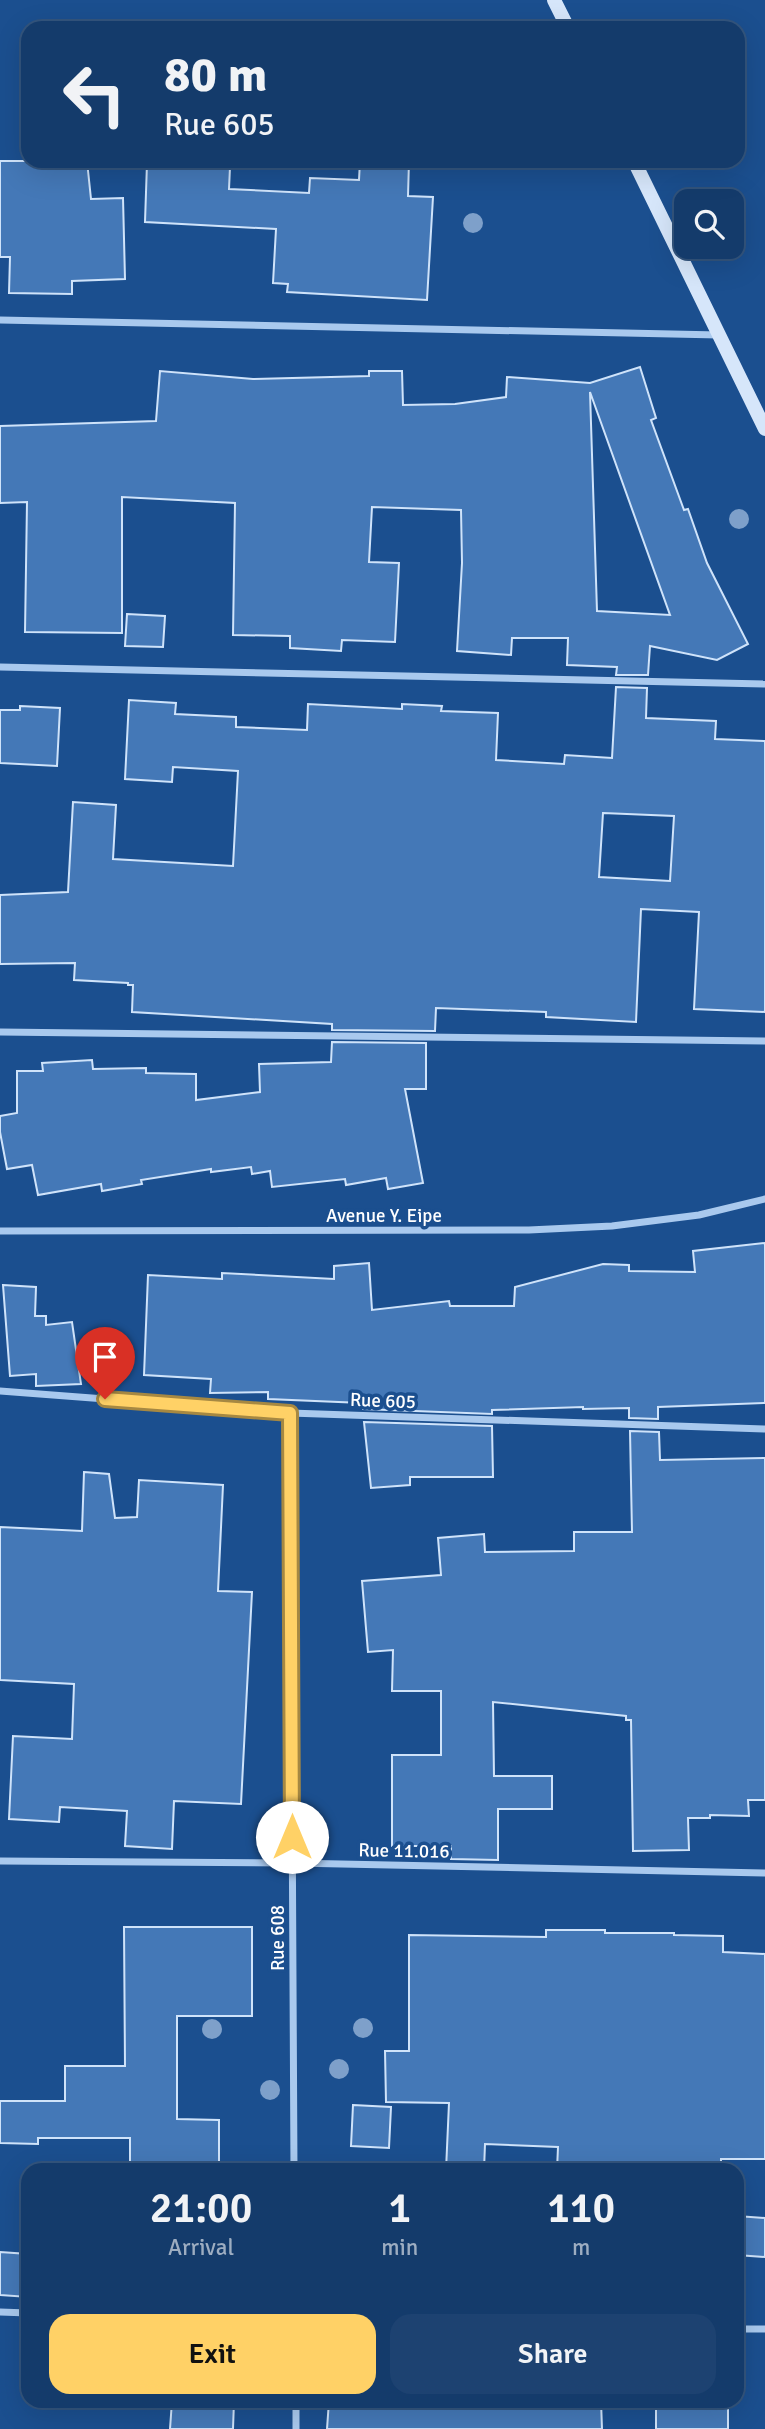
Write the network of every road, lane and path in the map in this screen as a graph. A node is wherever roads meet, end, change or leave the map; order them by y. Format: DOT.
graph roads {
  1 [pos="554,0"];
  2 [pos="564,21"];
  3 [pos="637,168"];
  4 [pos="0,320"];
  5 [pos="719,335"];
  6 [pos="765,429"];
  7 [pos="0,667"];
  8 [pos="765,684"];
  9 [pos="0,1032"];
  10 [pos="765,1041"];
  11 [pos="765,1199"];
  12 [pos="0,1230"];
  13 [pos="0,1391"];
  14 [pos="290,1413"];
  15 [pos="765,1429"];
  16 [pos="0,1861"];
  17 [pos="293,1863"];
  18 [pos="765,1873"];
  19 [pos="294,2163"];
  20 [pos="0,2312"];
  21 [pos="21,2313"];
  22 [pos="744,2329"];
  23 [pos="765,2329"];
  24 [pos="296,2408"];
  25 [pos="296,2429"];
  1 -- 2 [label="main road"];
  3 -- 5 [label="main road"];
  4 -- 5 [label="street"];
  5 -- 6 [label="main road"];
  7 -- 8 [label="street"];
  9 -- 10 [label="street"];
  11 -- 12 [label="street, Avenue Y. Eipe"];
  13 -- 14 [label="street, Rue 605"];
  14 -- 15 [label="street, Rue 605"];
  14 -- 17 [label="street, Rue 608"];
  16 -- 17 [label="street, Rue 11.016"];
  17 -- 18 [label="street, Rue 11.016"];
  17 -- 19 [label="street, Rue 608"];
  20 -- 21 [label="street"];
  22 -- 23 [label="street"];
  24 -- 25 [label="street"];
}
